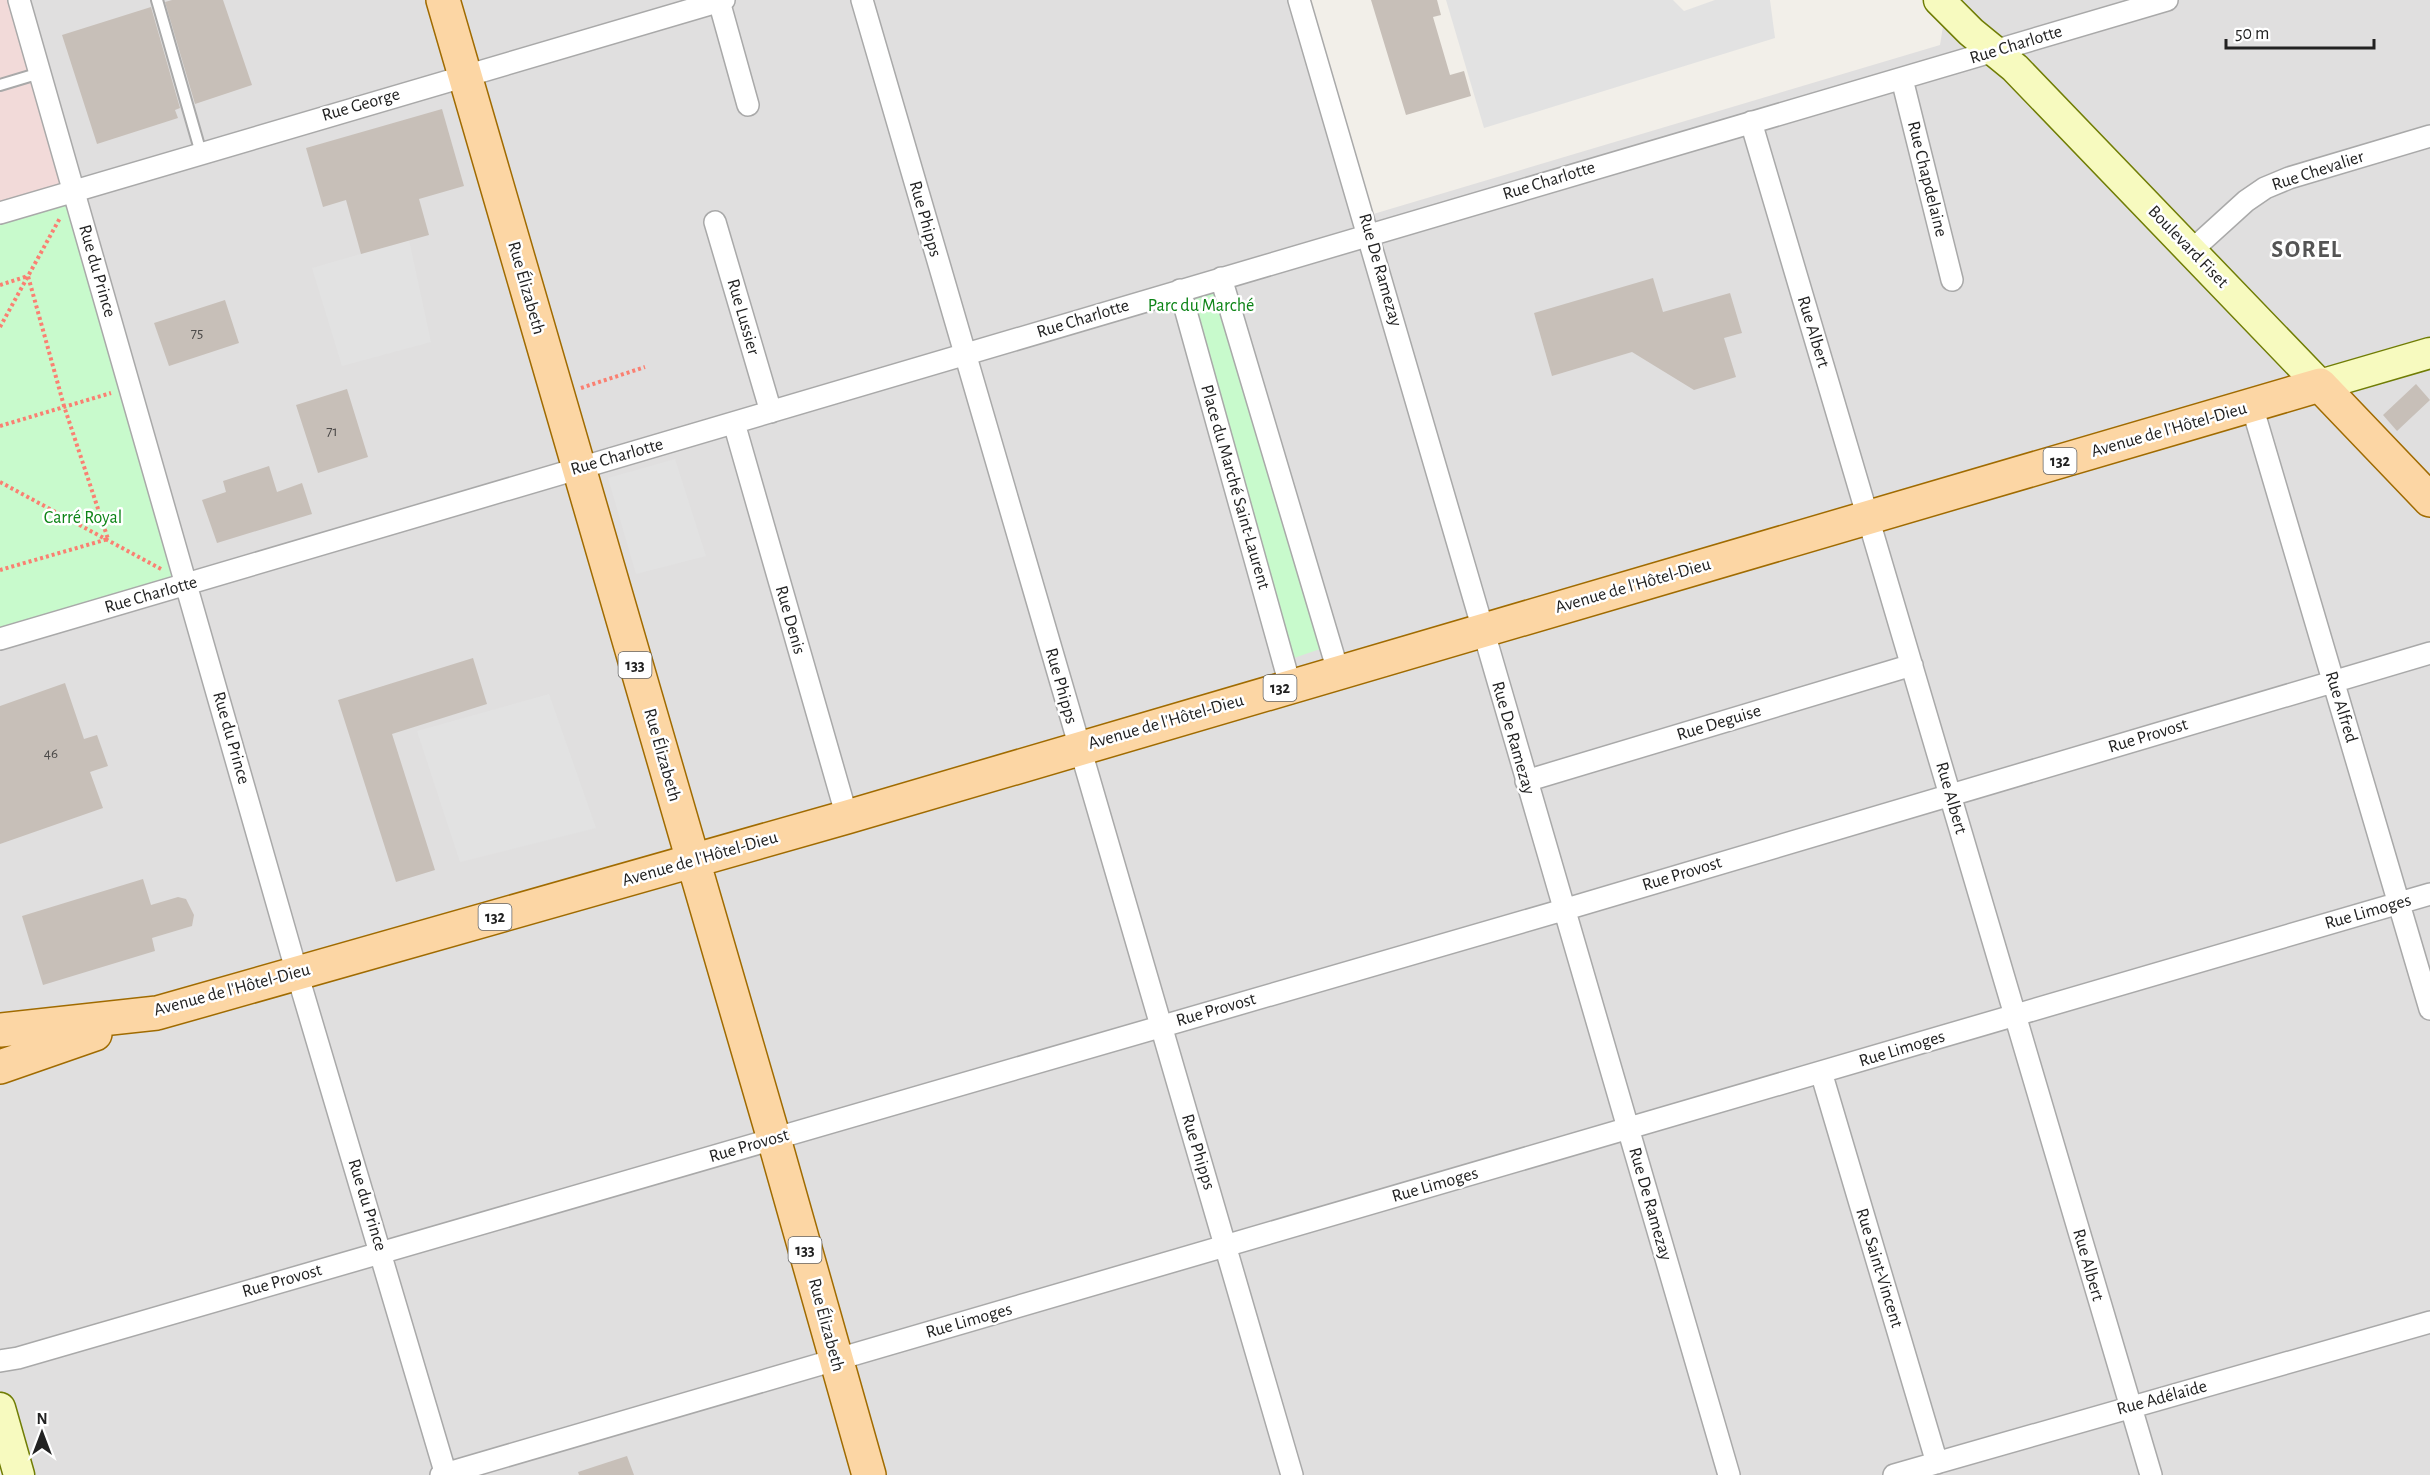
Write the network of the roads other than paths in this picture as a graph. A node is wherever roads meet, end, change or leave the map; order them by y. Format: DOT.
graph roads {
  1 [pos="19,0"];
  2 [pos="157,0"];
  3 [pos="443,0"];
  4 [pos="862,0"];
  5 [pos="1299,0"];
  6 [pos="1939,0"];
  7 [pos="2167,0"];
  8 [pos="721,1"];
  9 [pos="1994,51"];
  10 [pos="40,73"];
  11 [pos="465,75"];
  12 [pos="1902,79"];
  13 [pos="0,85"];
  14 [pos="748,105"];
  15 [pos="1751,122"];
  16 [pos="2430,136"];
  17 [pos="201,153"];
  18 [pos="75,191"];
  19 [pos="0,213"];
  20 [pos="715,222"];
  21 [pos="1369,235"];
  22 [pos="2191,251"];
  23 [pos="1221,278"];
  24 [pos="1952,280"];
  25 [pos="1180,290"];
  26 [pos="2430,353"];
  27 [pos="963,354"];
  28 [pos="2320,385"];
  29 [pos="2252,406"];
  30 [pos="771,412"];
  31 [pos="734,423"];
  32 [pos="578,468"];
  33 [pos="2430,500"];
  34 [pos="1868,517"];
  35 [pos="187,584"];
  36 [pos="1483,629"];
  37 [pos="0,639"];
  38 [pos="2430,653"];
  39 [pos="1912,665"];
  40 [pos="1338,671"];
  41 [pos="2333,681"];
  42 [pos="1290,685"];
  43 [pos="1078,748"];
  44 [pos="1526,781"];
  45 [pos="1950,795"];
  46 [pos="847,817"];
  47 [pos="693,861"];
  48 [pos="2430,894"];
  49 [pos="2400,903"];
  50 [pos="1563,910"];
  51 [pos="297,973"];
  52 [pos="2430,1009"];
  53 [pos="2015,1015"];
  54 [pos="121,1017"];
  55 [pos="1160,1026"];
  56 [pos="0,1030"];
  57 [pos="0,1067"];
  58 [pos="1821,1072"];
  59 [pos="1628,1130"];
  60 [pos="774,1139"];
  61 [pos="1226,1246"];
  62 [pos="381,1253"];
  63 [pos="2430,1322"];
  64 [pos="0,1360"];
  65 [pos="836,1360"];
  66 [pos="0,1408"];
  67 [pos="2131,1409"];
  68 [pos="1937,1463"];
  69 [pos="444,1474"];
  70 [pos="19,1475"];
  71 [pos="869,1475"];
  72 [pos="1292,1475"];
  73 [pos="1729,1475"];
  74 [pos="1894,1475"];
  75 [pos="2151,1475"];
  1 -- 10 [label="street, Rue du Prince"];
  2 -- 17 [label="lane"];
  3 -- 11 [label="main road, Rue Élizabeth / 133"];
  4 -- 27 [label="street, Rue Phipps"];
  5 -- 21 [label="street, Rue De Ramezay"];
  6 -- 9 [label="street, Boulevard Fiset"];
  7 -- 9 [label="street, Rue Charlotte"];
  8 -- 11 [label="street, Rue George"];
  8 -- 14 [label="street"];
  9 -- 12 [label="street, Rue Charlotte"];
  9 -- 22 [label="street, Boulevard Fiset"];
  10 -- 13 [label="lane"];
  10 -- 18 [label="street, Rue du Prince"];
  11 -- 17 [label="street, Rue George"];
  11 -- 32 [label="main road, Rue Élizabeth / 133"];
  12 -- 15 [label="street, Rue Charlotte"];
  12 -- 24 [label="street, Rue Chapdelaine"];
  15 -- 21 [label="street, Rue Charlotte"];
  15 -- 34 [label="street, Rue Albert"];
  16 -- 22 [label="street, Rue Chevalier"];
  17 -- 18 [label="street, Rue George"];
  18 -- 19 [label="street, Rue George"];
  18 -- 35 [label="street, Rue du Prince"];
  20 -- 30 [label="street, Rue Lussier"];
  21 -- 23 [label="street, Rue Charlotte"];
  21 -- 36 [label="street, Rue De Ramezay"];
  22 -- 28 [label="street, Boulevard Fiset"];
  23 -- 25 [label="street, Rue Charlotte"];
  23 -- 40 [label="street"];
  25 -- 27 [label="street, Rue Charlotte"];
  25 -- 42 [label="street, Place du Marché Saint-Laurent"];
  26 -- 28 [label="street, Avenue de l'Hôtel-Dieu"];
  27 -- 30 [label="street, Rue Charlotte"];
  27 -- 43 [label="street, Rue Phipps"];
  28 -- 29 [label="main road, Avenue de l'Hôtel-Dieu / 132"];
  28 -- 33 [label="main road, Boulevard Fiset"];
  29 -- 34 [label="main road, Avenue de l'Hôtel-Dieu / 132"];
  29 -- 41 [label="street, Rue Alfred"];
  30 -- 31 [label="street, Rue Charlotte"];
  31 -- 32 [label="street, Rue Charlotte"];
  31 -- 46 [label="street, Rue Denis"];
  32 -- 35 [label="street, Rue Charlotte"];
  32 -- 47 [label="main road, Rue Élizabeth / 133"];
  34 -- 36 [label="main road, Avenue de l'Hôtel-Dieu / 132"];
  34 -- 39 [label="street, Rue Albert"];
  35 -- 37 [label="street, Rue Charlotte"];
  35 -- 51 [label="street, Rue du Prince"];
  36 -- 40 [label="main road, Avenue de l'Hôtel-Dieu / 132"];
  36 -- 44 [label="street, Rue De Ramezay"];
  38 -- 41 [label="street, Rue Provost"];
  39 -- 44 [label="street, Rue Deguise"];
  39 -- 45 [label="street, Rue Albert"];
  40 -- 42 [label="main road, Avenue de l'Hôtel-Dieu / 132"];
  41 -- 45 [label="street, Rue Provost"];
  41 -- 49 [label="street, Rue Alfred"];
  42 -- 43 [label="main road, Avenue de l'Hôtel-Dieu / 132"];
  43 -- 46 [label="main road, Avenue de l'Hôtel-Dieu / 132"];
  43 -- 55 [label="street, Rue Phipps"];
  44 -- 50 [label="street, Rue De Ramezay"];
  45 -- 50 [label="street, Rue Provost"];
  45 -- 53 [label="street, Rue Albert"];
  46 -- 47 [label="main road, Avenue de l'Hôtel-Dieu / 132"];
  47 -- 51 [label="main road, Avenue de l'Hôtel-Dieu / 132"];
  47 -- 60 [label="main road, Rue Élizabeth / 133"];
  48 -- 49 [label="street, Rue Limoges"];
  49 -- 52 [label="street, Rue Alfred"];
  49 -- 53 [label="street, Rue Limoges"];
  50 -- 55 [label="street, Rue Provost"];
  50 -- 59 [label="street, Rue De Ramezay"];
  51 -- 54 [label="main road, Avenue de l'Hôtel-Dieu / 132"];
  51 -- 62 [label="street, Rue du Prince"];
  53 -- 58 [label="street, Rue Limoges"];
  53 -- 67 [label="street, Rue Albert"];
  54 -- 56 [label="main road, Avenue de l'Hôtel-Dieu / 132"];
  54 -- 57 [label="main road"];
  55 -- 60 [label="street, Rue Provost"];
  55 -- 61 [label="street, Rue Phipps"];
  58 -- 59 [label="street, Rue Limoges"];
  58 -- 68 [label="street, Rue Saint-Vincent"];
  59 -- 61 [label="street, Rue Limoges"];
  59 -- 73 [label="street, Rue De Ramezay"];
  60 -- 62 [label="street, Rue Provost"];
  60 -- 65 [label="main road, Rue Élizabeth / 133"];
  61 -- 65 [label="street, Rue Limoges"];
  61 -- 72 [label="street, Rue Phipps"];
  62 -- 64 [label="street, Rue Provost"];
  62 -- 69 [label="street, Rue du Prince"];
  63 -- 67 [label="street, Rue Adélaïde"];
  65 -- 69 [label="street, Rue Limoges"];
  65 -- 71 [label="main road, Rue Élizabeth / 133"];
  66 -- 70 [label="street"];
  67 -- 68 [label="street, Rue Adélaïde"];
  67 -- 75 [label="street, Rue Albert"];
  68 -- 74 [label="street, Rue Adélaïde"];
}
